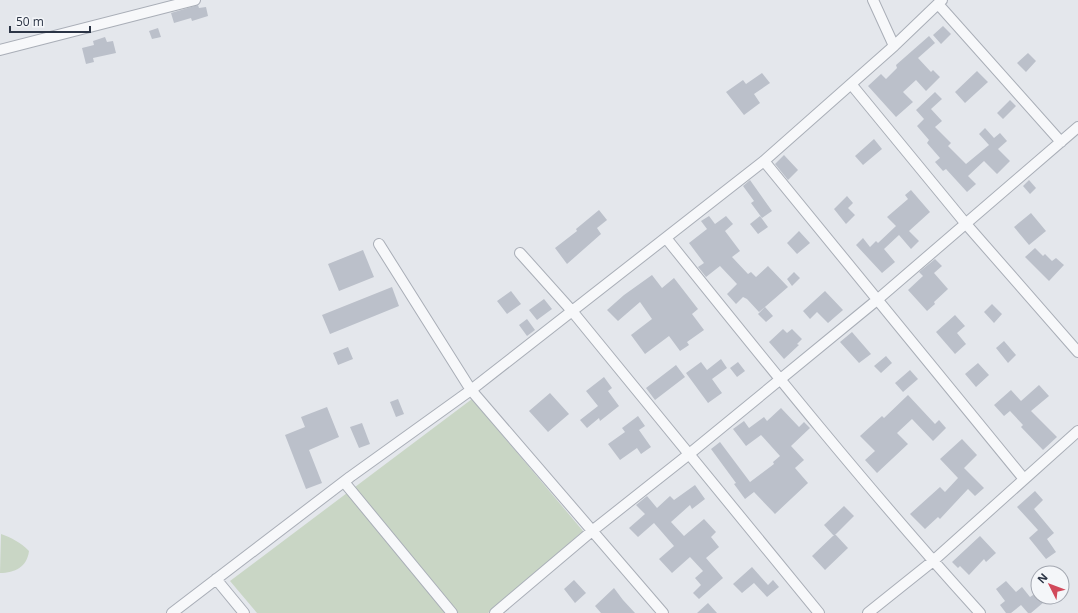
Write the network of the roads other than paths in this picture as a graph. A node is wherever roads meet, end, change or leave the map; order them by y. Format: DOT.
graph roads {
  1 [pos="195,0"];
  2 [pos="873,0"];
  3 [pos="940,2"];
  4 [pos="894,46"];
  5 [pos="0,50"];
  6 [pos="851,84"];
  7 [pos="1078,126"];
  8 [pos="1061,142"];
  9 [pos="764,161"];
  10 [pos="966,224"];
  11 [pos="666,238"];
  12 [pos="378,244"];
  13 [pos="520,253"];
  14 [pos="877,300"];
  15 [pos="572,310"];
  16 [pos="1078,352"];
  17 [pos="780,380"];
  18 [pos="471,390"];
  19 [pos="1078,431"];
  20 [pos="688,455"];
  21 [pos="1024,480"];
  22 [pos="344,482"];
  23 [pos="592,530"];
  24 [pos="933,561"];
  25 [pos="216,579"];
  26 [pos="172,613"];
  27 [pos="244,613"];
  28 [pos="452,613"];
  29 [pos="495,613"];
  30 [pos="663,613"];
  31 [pos="819,613"];
  32 [pos="868,613"];
  33 [pos="980,613"];
  1 -- 5 [label="street"];
  2 -- 4 [label="street"];
  3 -- 4 [label="street"];
  3 -- 8 [label="street"];
  4 -- 6 [label="street"];
  6 -- 9 [label="street"];
  6 -- 10 [label="street"];
  7 -- 8 [label="street"];
  8 -- 10 [label="street"];
  9 -- 11 [label="street"];
  9 -- 14 [label="street"];
  10 -- 14 [label="street"];
  10 -- 16 [label="street"];
  11 -- 15 [label="street"];
  11 -- 17 [label="street"];
  12 -- 18 [label="street"];
  13 -- 15 [label="street"];
  14 -- 17 [label="street"];
  14 -- 21 [label="street"];
  15 -- 18 [label="street"];
  15 -- 20 [label="street"];
  17 -- 20 [label="street"];
  17 -- 24 [label="street"];
  18 -- 22 [label="street"];
  18 -- 23 [label="street"];
  19 -- 21 [label="street"];
  20 -- 23 [label="street"];
  20 -- 31 [label="street"];
  21 -- 24 [label="street"];
  22 -- 25 [label="street"];
  22 -- 28 [label="street"];
  23 -- 29 [label="street"];
  23 -- 30 [label="street"];
  24 -- 32 [label="street"];
  24 -- 33 [label="street"];
  25 -- 26 [label="street"];
  25 -- 27 [label="street"];
}
